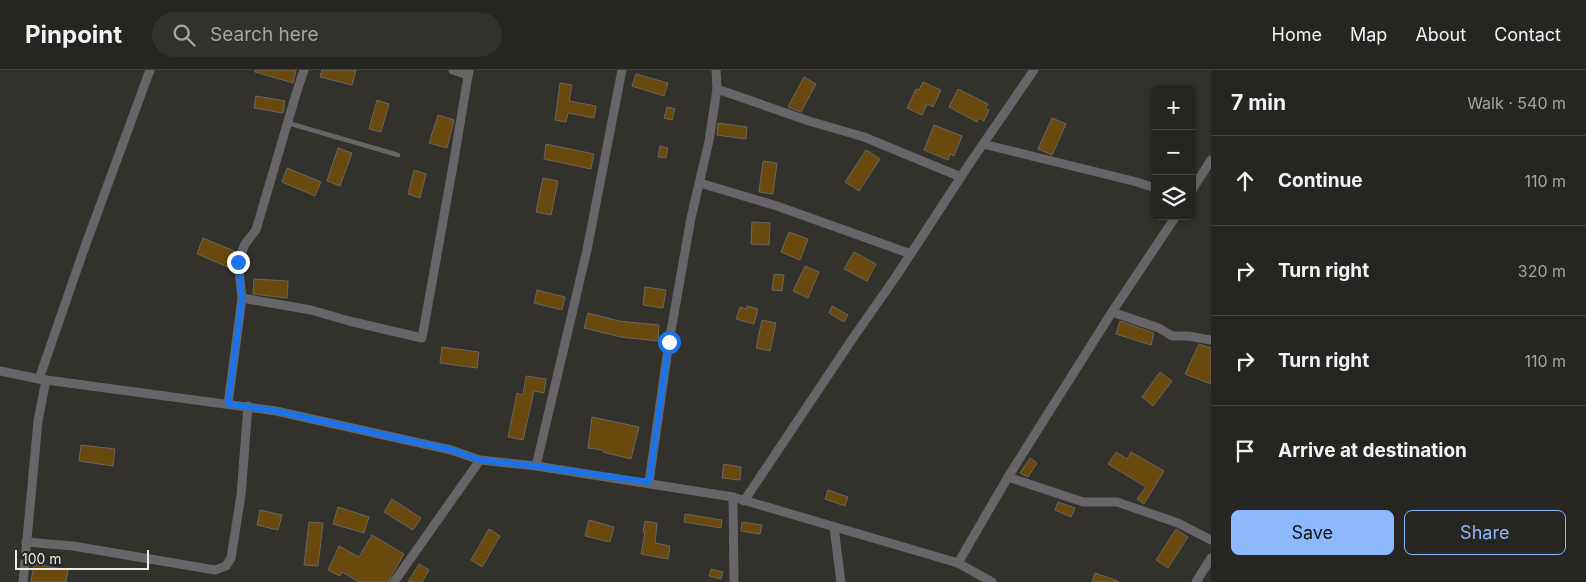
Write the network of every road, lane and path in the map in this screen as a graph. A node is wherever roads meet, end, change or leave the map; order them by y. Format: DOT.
graph roads {
  1 [pos="150,70"];
  2 [pos="304,70"];
  3 [pos="453,70"];
  4 [pos="622,70"];
  5 [pos="716,70"];
  6 [pos="1034,70"];
  7 [pos="468,72"];
  8 [pos="717,89"];
  9 [pos="288,123"];
  10 [pos="983,144"];
  11 [pos="398,155"];
  12 [pos="1211,160"];
  13 [pos="961,177"];
  14 [pos="700,183"];
  15 [pos="1196,184"];
  16 [pos="1151,187"];
  17 [pos="1173,220"];
  18 [pos="911,254"];
  19 [pos="242,298"];
  20 [pos="1112,312"];
  21 [pos="1211,340"];
  22 [pos="0,371"];
  23 [pos="43,379"];
  24 [pos="228,404"];
  25 [pos="248,406"];
  26 [pos="480,460"];
  27 [pos="536,466"];
  28 [pos="1008,477"];
  29 [pos="649,482"];
  30 [pos="733,497"];
  31 [pos="744,501"];
  32 [pos="834,527"];
  33 [pos="1211,540"];
  34 [pos="26,542"];
  35 [pos="1211,558"];
  36 [pos="958,563"];
  37 [pos="23,582"];
  38 [pos="394,582"];
  39 [pos="734,582"];
  40 [pos="841,582"];
  41 [pos="992,582"];
  42 [pos="1196,582"];
  1 -- 23 [label="street"];
  2 -- 9 [label="street"];
  3 -- 7 [label="street"];
  4 -- 27 [label="street"];
  5 -- 8 [label="street"];
  6 -- 10 [label="street"];
  7 -- 19 [label="street"];
  8 -- 13 [label="street"];
  8 -- 14 [label="street"];
  9 -- 11 [label="lane"];
  9 -- 19 [label="street"];
  10 -- 13 [label="street"];
  10 -- 16 [label="street"];
  12 -- 15 [label="street"];
  13 -- 18 [label="street"];
  14 -- 18 [label="street"];
  14 -- 29 [label="street"];
  17 -- 20 [label="street"];
  18 -- 31 [label="street"];
  19 -- 24 [label="street"];
  20 -- 21 [label="street"];
  20 -- 28 [label="street"];
  22 -- 23 [label="street"];
  23 -- 24 [label="street"];
  23 -- 34 [label="street"];
  24 -- 25 [label="street"];
  25 -- 26 [label="street"];
  25 -- 34 [label="street"];
  26 -- 27 [label="street"];
  26 -- 38 [label="street"];
  27 -- 29 [label="street"];
  28 -- 33 [label="street"];
  28 -- 36 [label="street"];
  29 -- 30 [label="street"];
  30 -- 31 [label="street"];
  30 -- 39 [label="street"];
  31 -- 32 [label="street"];
  32 -- 36 [label="street"];
  32 -- 40 [label="street"];
  34 -- 37 [label="street"];
  35 -- 42 [label="street"];
  36 -- 41 [label="street"];
}
